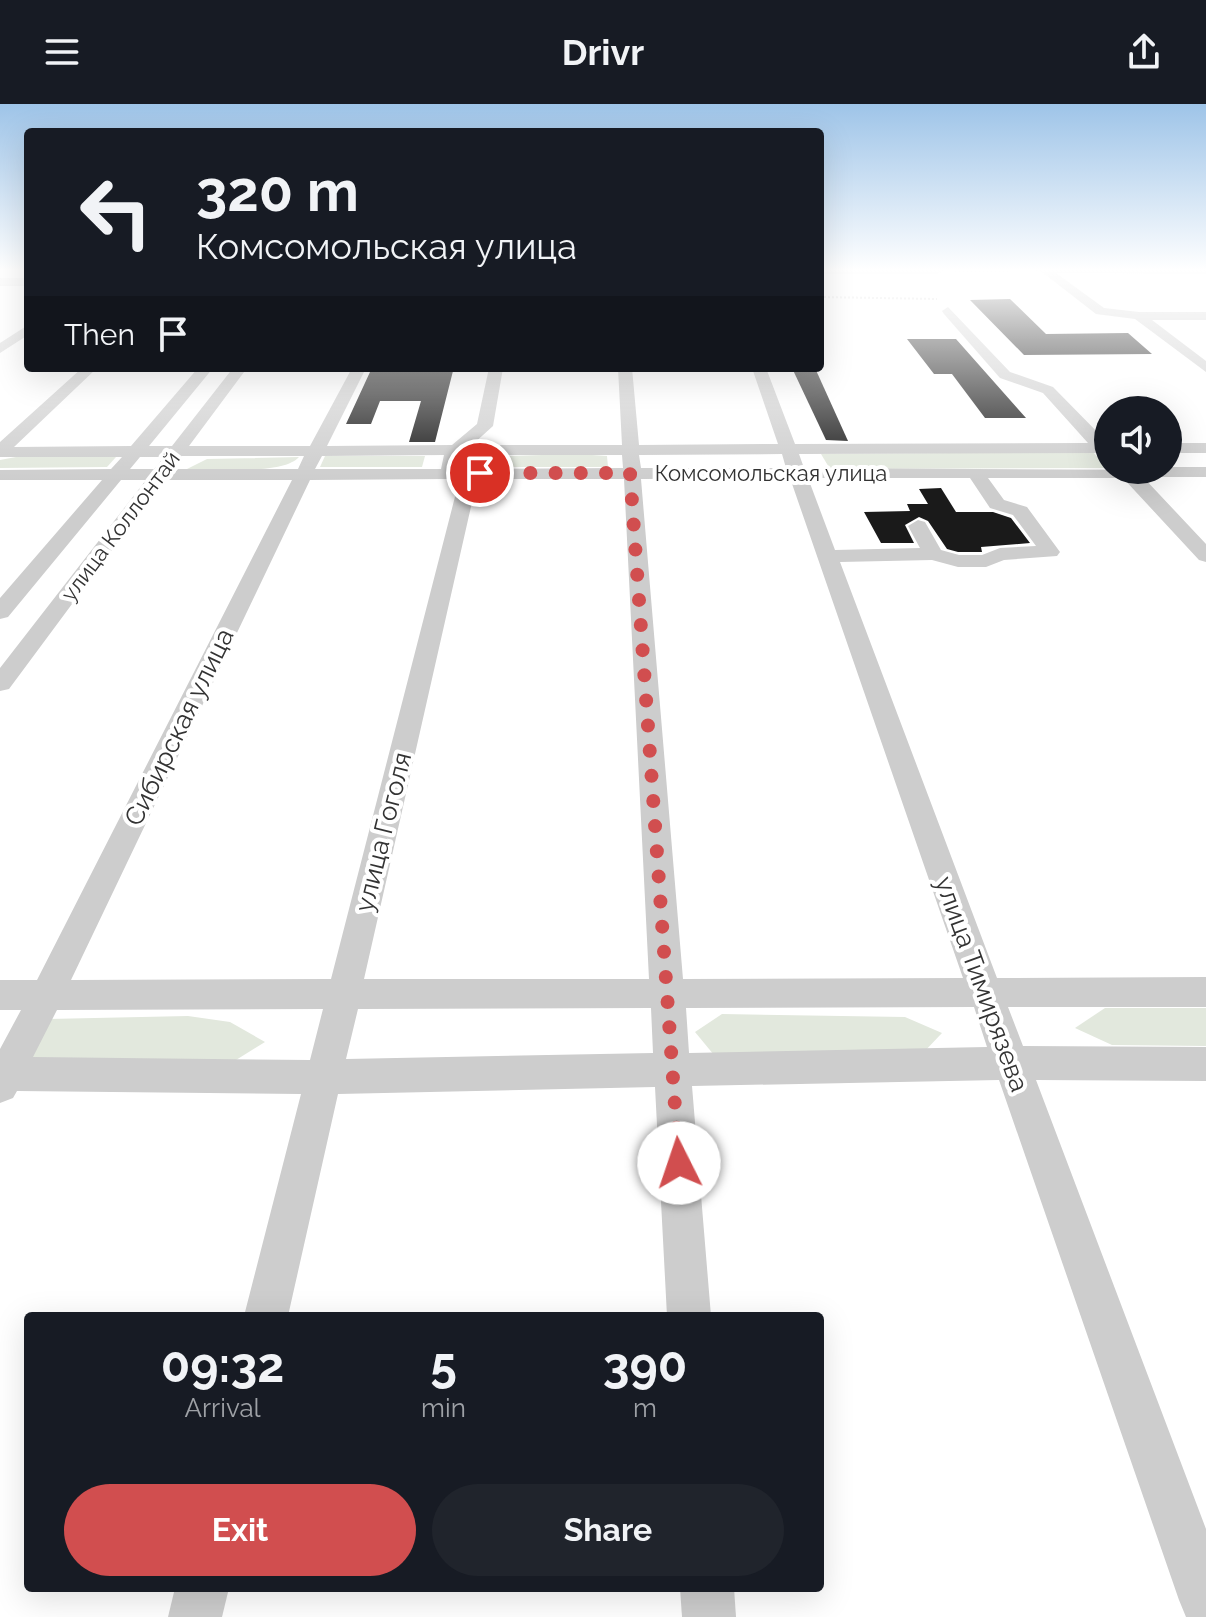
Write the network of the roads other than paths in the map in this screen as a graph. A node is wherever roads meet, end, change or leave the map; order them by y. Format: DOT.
graph roads {
  1 [pos="973,340"];
  2 [pos="1169,340"];
  3 [pos="1206,368"];
  4 [pos="86,372"];
  5 [pos="203,372"];
  6 [pos="237,372"];
  7 [pos="357,372"];
  8 [pos="495,372"];
  9 [pos="625,372"];
  10 [pos="761,372"];
  11 [pos="1094,438"];
  12 [pos="1182,448"];
  13 [pos="1206,448"];
  14 [pos="315,450"];
  15 [pos="1094,450"];
  16 [pos="0,451"];
  17 [pos="136,452"];
  18 [pos="175,452"];
  19 [pos="453,461"];
  20 [pos="629,462"];
  21 [pos="795,462"];
  22 [pos="1094,472"];
  23 [pos="1182,472"];
  24 [pos="1206,472"];
  25 [pos="117,474"];
  26 [pos="159,474"];
  27 [pos="302,474"];
  28 [pos="976,474"];
  29 [pos="0,475"];
  30 [pos="1140,484"];
  31 [pos="918,526"];
  32 [pos="933,554"];
  33 [pos="826,556"];
  34 [pos="1206,556"];
  35 [pos="0,612"];
  36 [pos="0,684"];
  37 [pos="669,992"];
  38 [pos="986,992"];
  39 [pos="1206,992"];
  40 [pos="0,995"];
  41 [pos="49,996"];
  42 [pos="343,996"];
  43 [pos="1011,1063"];
  44 [pos="1206,1064"];
  45 [pos="673,1071"];
  46 [pos="322,1077"];
  47 [pos="2,1078"];
  48 [pos="267,1312"];
  49 [pos="689,1312"];
  50 [pos="201,1592"];
  51 [pos="707,1592"];
  52 [pos="1206,1600"];
  53 [pos="195,1617"];
  54 [pos="709,1617"];
  1 -- 11 [label="street"];
  2 -- 3 [label="street"];
  4 -- 16 [label="street"];
  5 -- 17 [label="street, улица Коллонтай"];
  6 -- 18 [label="street, улица Коллонтай"];
  7 -- 14 [label="street, Сибирская улица"];
  8 -- 19 [label="street"];
  9 -- 20 [label="street"];
  10 -- 21 [label="street, улица Тимирязева"];
  12 -- 13 [label="street"];
  14 -- 18 [label="street, Комсомольская улица"];
  14 -- 19 [label="street, Комсомольская улица"];
  14 -- 27 [label="street, Сибирская улица"];
  15 -- 21 [label="street, Комсомольская улица"];
  16 -- 17 [label="street, Комсомольская улица"];
  17 -- 18 [label="street, Комсомольская улица"];
  17 -- 25 [label="street, улица Коллонтай"];
  18 -- 26 [label="street, улица Коллонтай"];
  19 -- 20 [label="street, Комсомольская улица"];
  19 -- 27 [label="street, Комсомольская улица"];
  19 -- 42 [label="street, улица Гоголя"];
  20 -- 21 [label="street, Комсомольская улица"];
  20 -- 21 [label="street, Комсомольская улица"];
  20 -- 37 [label="street"];
  21 -- 28 [label="street, Комсомольская улица"];
  21 -- 33 [label="street, улица Тимирязева"];
  22 -- 28 [label="street, Комсомольская улица"];
  23 -- 24 [label="street, Комсомольская улица"];
  25 -- 26 [label="street, Комсомольская улица"];
  25 -- 29 [label="street, Комсомольская улица"];
  25 -- 35 [label="street, улица Коллонтай"];
  26 -- 27 [label="street, Комсомольская улица"];
  26 -- 36 [label="street, улица Коллонтай"];
  27 -- 41 [label="street, Сибирская улица"];
  28 -- 32 [label="street"];
  30 -- 34 [label="street"];
  31 -- 32 [label="street"];
  32 -- 33 [label="street"];
  33 -- 38 [label="street, улица Тимирязева"];
  37 -- 38 [label="street"];
  37 -- 42 [label="street"];
  37 -- 45 [label="street"];
  38 -- 39 [label="street"];
  38 -- 43 [label="street, улица Тимирязева"];
  40 -- 41 [label="street"];
  41 -- 42 [label="street"];
  41 -- 47 [label="street, Сибирская улица"];
  42 -- 46 [label="street, улица Гоголя"];
  43 -- 44 [label="street"];
  43 -- 45 [label="street"];
  43 -- 52 [label="street, улица Тимирязева"];
  45 -- 46 [label="street"];
  45 -- 49 [label="street"];
  46 -- 47 [label="street"];
  46 -- 48 [label="street, улица Гоголя"];
  50 -- 53 [label="street"];
  51 -- 54 [label="street"];
}
